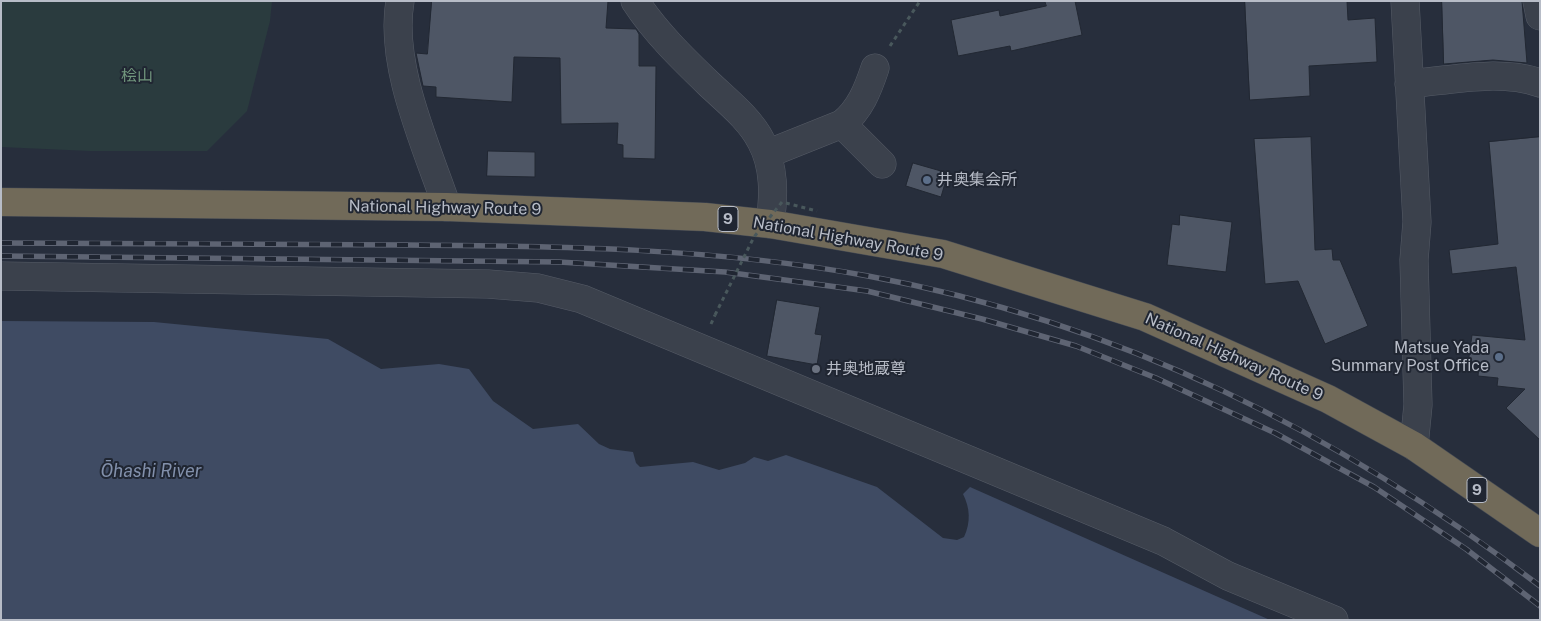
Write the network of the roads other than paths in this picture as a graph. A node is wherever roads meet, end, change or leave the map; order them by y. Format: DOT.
graph roads {
  1 [pos="400,1"];
  2 [pos="636,1"];
  3 [pos="1405,1"];
  4 [pos="1537,1"];
  5 [pos="1540,16"];
  6 [pos="875,68"];
  7 [pos="1540,83"];
  8 [pos="1410,84"];
  9 [pos="842,124"];
  10 [pos="767,154"];
  11 [pos="882,164"];
  12 [pos="1,202"];
  13 [pos="447,207"];
  14 [pos="770,224"];
  15 [pos="1,276"];
  16 [pos="1414,446"];
  17 [pos="1540,533"];
  18 [pos="1334,620"];
  1 -- 13 [label="street"];
  2 -- 10 [label="street"];
  3 -- 8 [label="street"];
  4 -- 5 [label="street"];
  6 -- 9 [label="street"];
  7 -- 8 [label="street"];
  8 -- 16 [label="street"];
  9 -- 10 [label="street"];
  9 -- 11 [label="street"];
  10 -- 14 [label="street"];
  12 -- 13 [label="highway, National Highway Route 9 / 9"];
  13 -- 14 [label="highway, National Highway Route 9 / 9"];
  14 -- 16 [label="highway, National Highway Route 9 / 9"];
  15 -- 18 [label="street"];
  16 -- 17 [label="highway, National Highway Route 9 / 9"];
}
